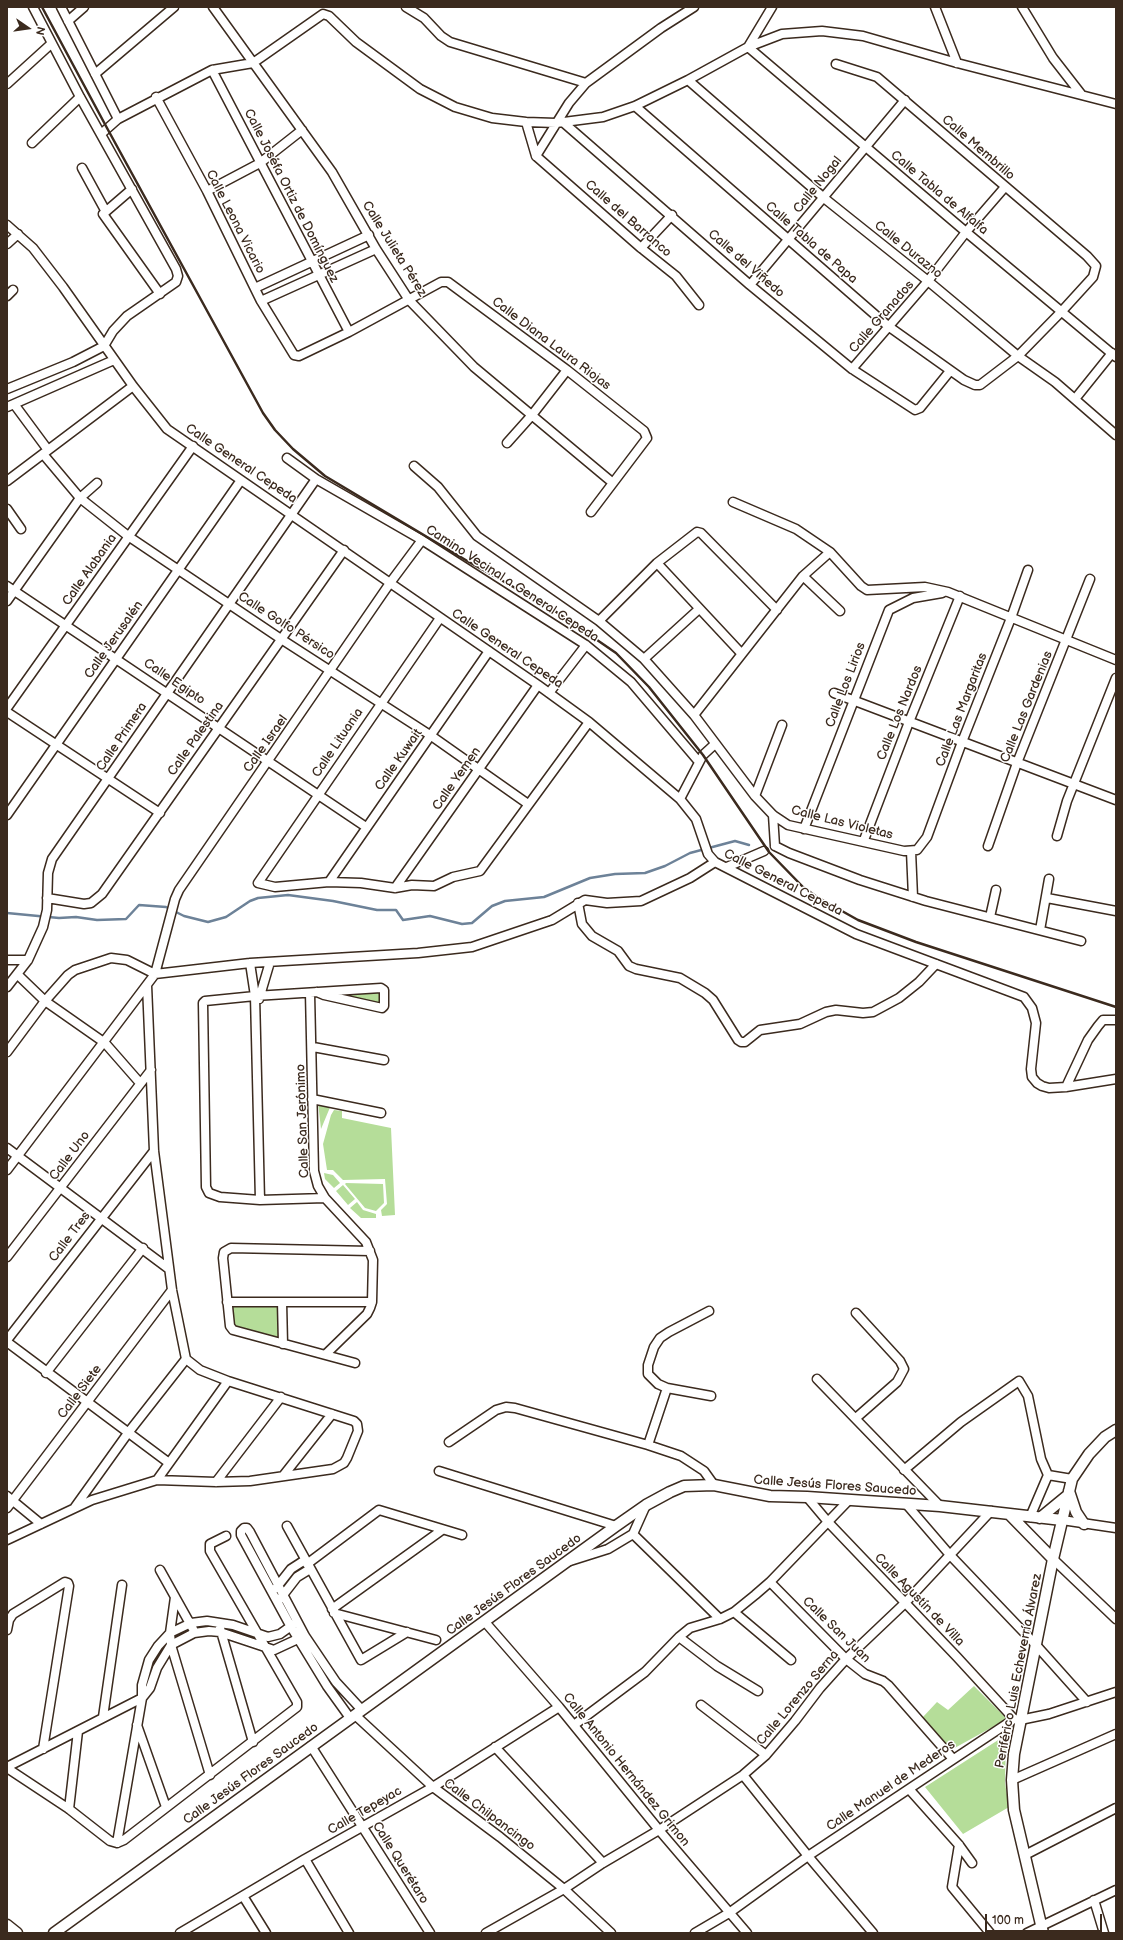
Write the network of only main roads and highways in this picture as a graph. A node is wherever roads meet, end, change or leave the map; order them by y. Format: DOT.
graph roads {
  1 [pos="1116,1430"];
  2 [pos="1068,1492"];
  3 [pos="1010,1514"];
  4 [pos="1035,1517"];
  5 [pos="1062,1520"];
  6 [pos="1084,1524"];
  7 [pos="1053,1558"];
  8 [pos="7,1925"];
  9 [pos="1042,1930"];
  10 [pos="17,1933"];
  11 [pos="54,1933"];
  1 -- 2 [label="main road, Periférico Luis Echeverría Álvarez"];
  2 -- 4 [label="main road"];
  2 -- 5 [label="main road, Periférico Luis Echeverría Álvarez"];
  2 -- 6 [label="main road"];
  3 -- 4 [label="main road, Calle Jesús Flores Saucedo"];
  3 -- 7 [label="main road"];
  3 -- 11 [label="main road, Calle Jesús Flores Saucedo"];
  4 -- 5 [label="main road, Calle Jesús Flores Saucedo"];
  5 -- 7 [label="main road, Periférico Luis Echeverría Álvarez"];
  7 -- 9 [label="main road, Periférico Luis Echeverría Álvarez"];
  8 -- 10 [label="main road"];
}
